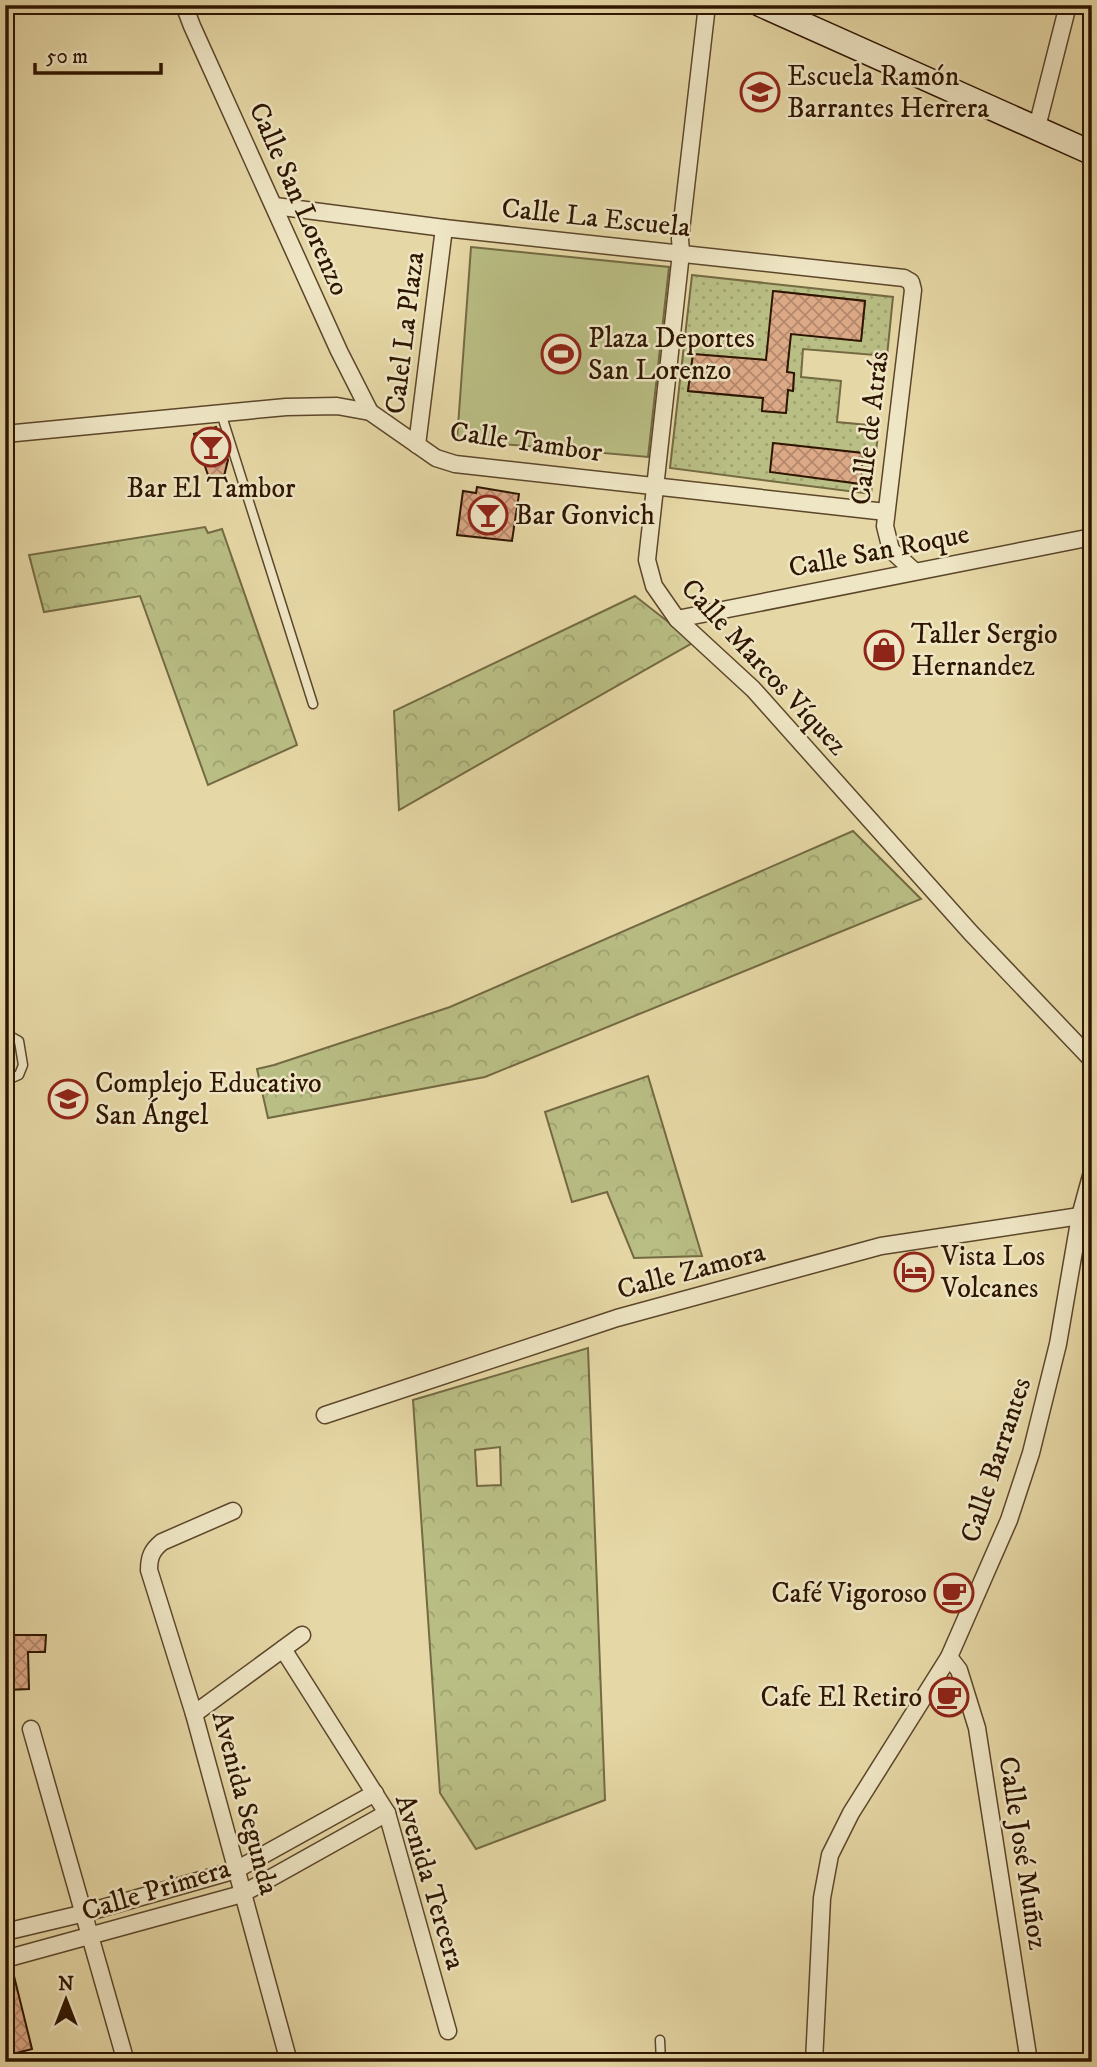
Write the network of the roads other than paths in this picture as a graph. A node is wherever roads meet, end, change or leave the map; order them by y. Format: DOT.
graph roads {
  1 [pos="184,5"];
  2 [pos="707,5"];
  3 [pos="761,5"];
  4 [pos="1068,5"];
  5 [pos="1037,127"];
  6 [pos="1092,153"];
  7 [pos="275,206"];
  8 [pos="444,229"];
  9 [pos="681,253"];
  10 [pos="911,282"];
  11 [pos="370,412"];
  12 [pos="221,414"];
  13 [pos="5,433"];
  14 [pos="417,445"];
  15 [pos="655,486"];
  16 [pos="886,512"];
  17 [pos="1092,537"];
  18 [pos="914,570"];
  19 [pos="677,619"];
  20 [pos="313,704"];
  21 [pos="5,1033"];
  22 [pos="1092,1060"];
  23 [pos="5,1081"];
  24 [pos="1092,1172"];
  25 [pos="1080,1216"];
  26 [pos="325,1415"];
  27 [pos="233,1511"];
  28 [pos="302,1635"];
  29 [pos="283,1649"];
  30 [pos="949,1657"];
  31 [pos="194,1714"];
  32 [pos="31,1730"];
  33 [pos="375,1793"];
  34 [pos="387,1813"];
  35 [pos="236,1870"];
  36 [pos="242,1894"];
  37 [pos="85,1913"];
  38 [pos="5,1932"];
  39 [pos="92,1937"];
  40 [pos="5,1959"];
  41 [pos="448,2031"];
  42 [pos="660,2040"];
  43 [pos="126,2062"];
  44 [pos="289,2062"];
  45 [pos="661,2062"];
  46 [pos="814,2062"];
  47 [pos="1029,2062"];
  1 -- 7 [label="street, Calle San Lorenzo"];
  2 -- 9 [label="street, Calle Marcos Víquez"];
  3 -- 5 [label="main road"];
  4 -- 5 [label="street"];
  5 -- 6 [label="main road"];
  7 -- 8 [label="street, Calle La Escuela"];
  7 -- 11 [label="street, Calle San Lorenzo"];
  8 -- 9 [label="street, Calle La Escuela"];
  8 -- 14 [label="street, Calel La Plaza"];
  9 -- 10 [label="street, Calle La Escuela"];
  9 -- 15 [label="street, Calle Marcos Víquez"];
  10 -- 16 [label="street, Calle de Atrás"];
  11 -- 12 [label="street, Calle Tambor"];
  11 -- 14 [label="street, Calle Tambor"];
  12 -- 13 [label="street, Calle Tambor"];
  12 -- 20 [label="lane"];
  14 -- 15 [label="street, Calle Tambor"];
  15 -- 16 [label="street, Calle Tambor"];
  15 -- 19 [label="street, Calle Marcos Víquez"];
  16 -- 18 [label="street, Calle de Atrás"];
  17 -- 18 [label="street, Calle San Roque"];
  18 -- 19 [label="street, Calle San Roque"];
  19 -- 22 [label="street, Calle Marcos Víquez"];
  21 -- 23 [label="lane"];
  24 -- 25 [label="street, Calle Barrantes"];
  25 -- 26 [label="street, Calle Zamora"];
  25 -- 30 [label="street, Calle Barrantes"];
  27 -- 31 [label="street, Avenida Segunda"];
  28 -- 29 [label="street"];
  29 -- 31 [label="street"];
  29 -- 33 [label="street, Avenida Tercera"];
  30 -- 46 [label="street, Calle Barrantes"];
  30 -- 47 [label="street, Calle José Muñoz"];
  31 -- 35 [label="street, Avenida Segunda"];
  32 -- 37 [label="street"];
  33 -- 34 [label="street, Avenida Tercera"];
  33 -- 35 [label="street, Calle Primera"];
  34 -- 36 [label="street, Calle Primera"];
  34 -- 41 [label="street, Avenida Tercera"];
  35 -- 36 [label="street, Avenida Segunda"];
  35 -- 37 [label="street, Calle Primera"];
  36 -- 39 [label="street, Calle Primera"];
  36 -- 44 [label="street, Avenida Segunda"];
  37 -- 38 [label="street, Calle Primera"];
  37 -- 39 [label="street"];
  39 -- 40 [label="street, Calle Primera"];
  39 -- 43 [label="street"];
  42 -- 45 [label="lane"];
}
